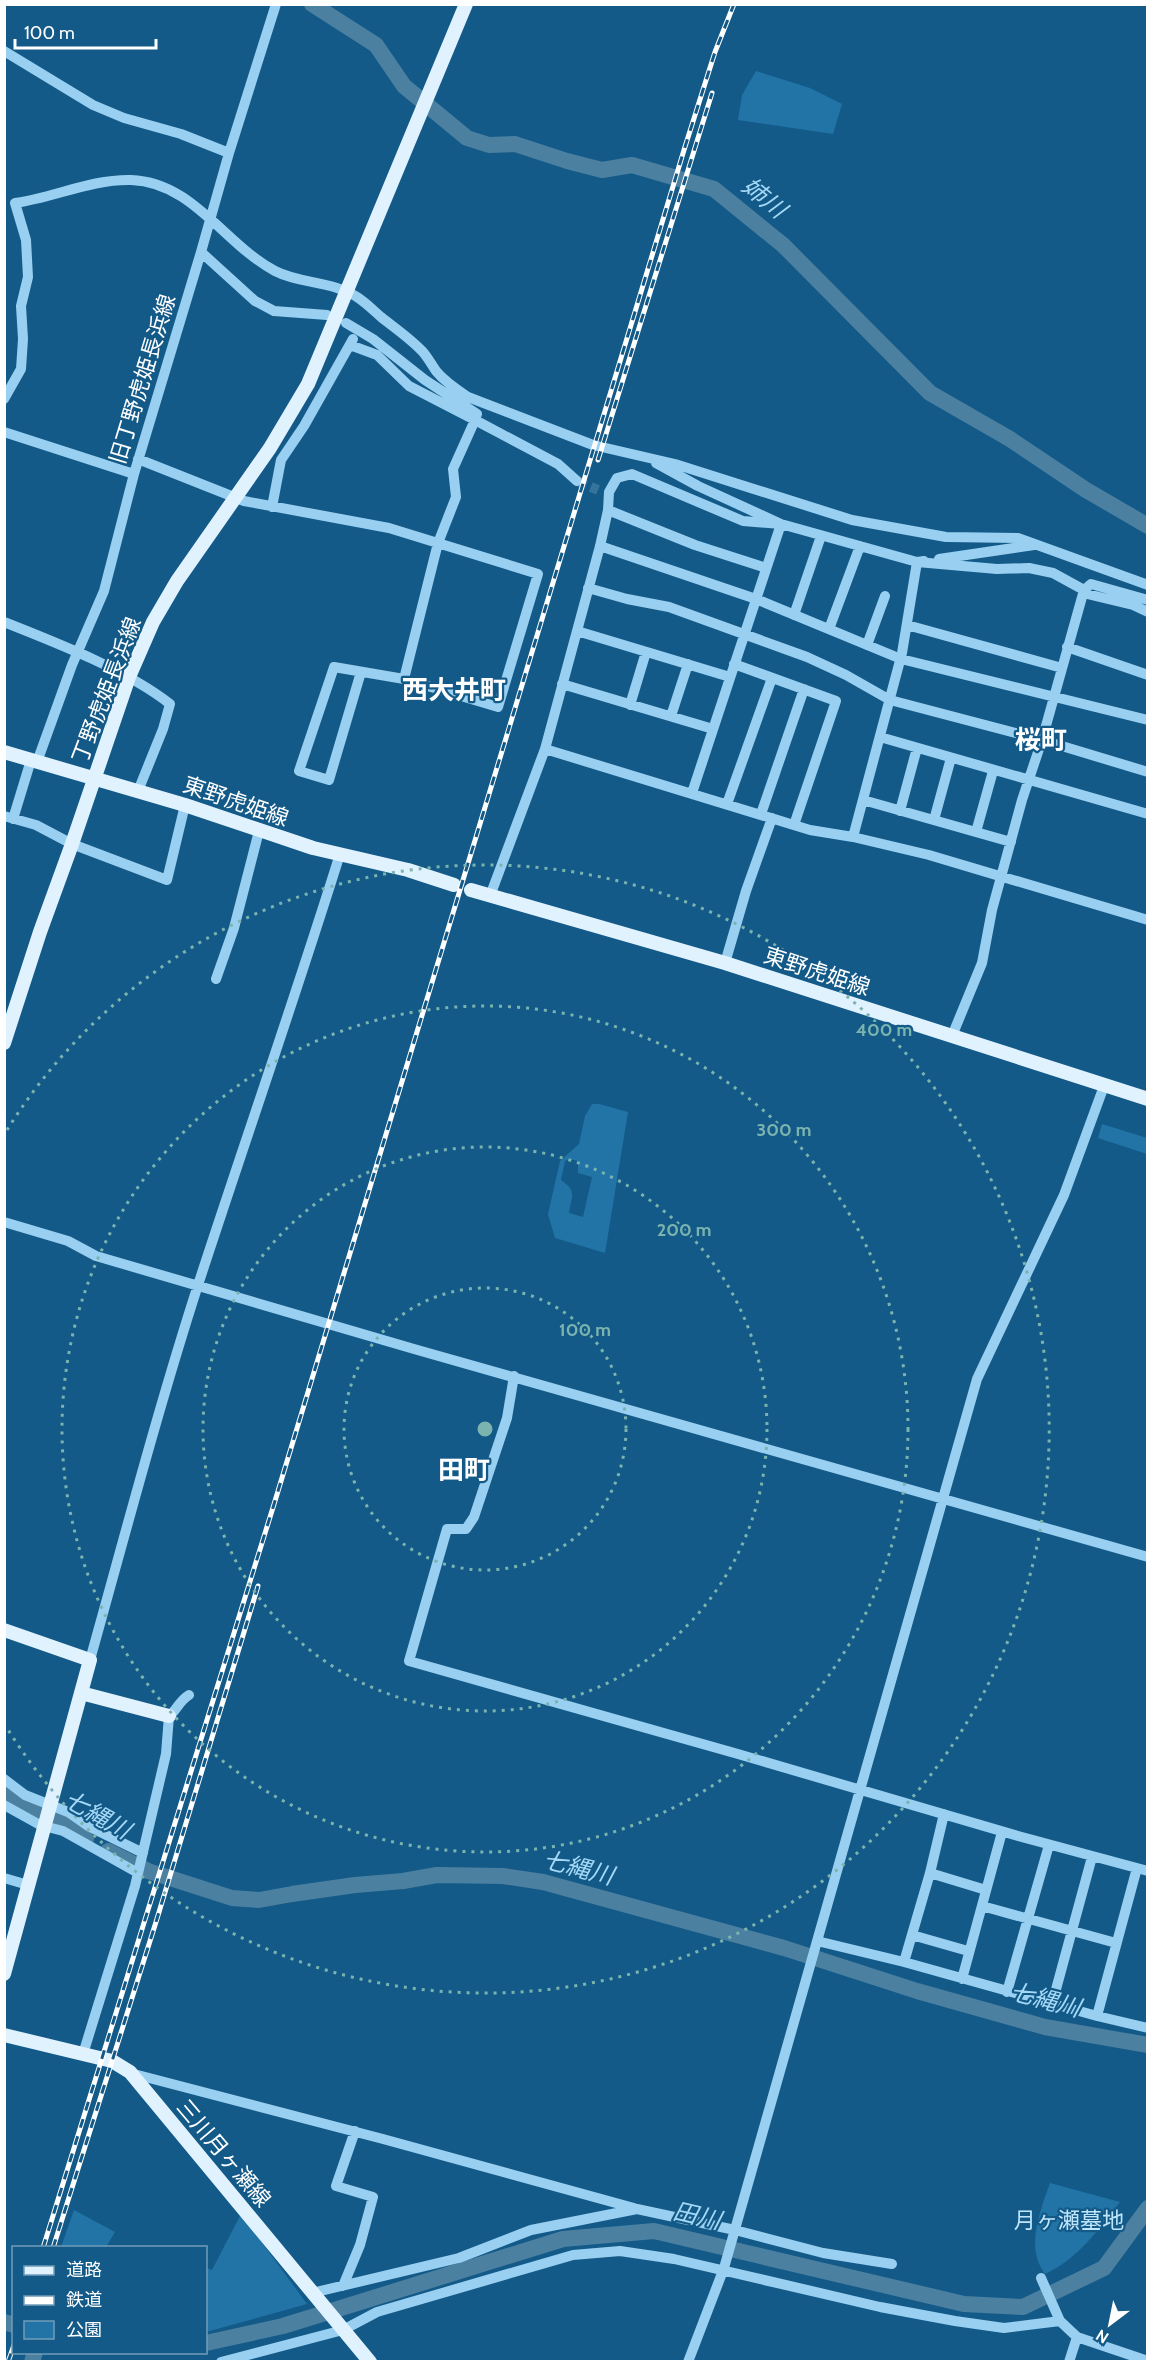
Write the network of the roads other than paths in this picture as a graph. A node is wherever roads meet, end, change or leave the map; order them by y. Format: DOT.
graph roads {
  1 [pos="276,4"];
  2 [pos="466,4"];
  3 [pos="4,51"];
  4 [pos="229,153"];
  5 [pos="10,202"];
  6 [pos="209,217"];
  7 [pos="201,252"];
  8 [pos="349,288"];
  9 [pos="327,315"];
  10 [pos="346,323"];
  11 [pos="358,330"];
  12 [pos="350,345"];
  13 [pos="437,371"];
  14 [pos="425,380"];
  15 [pos="4,399"];
  16 [pos="475,420"];
  17 [pos="4,432"];
  18 [pos="642,456"];
  19 [pos="138,459"];
  20 [pos="134,474"];
  21 [pos="578,481"];
  22 [pos="235,498"];
  23 [pos="272,507"];
  24 [pos="608,510"];
  25 [pos="781,525"];
  26 [pos="821,536"];
  27 [pos="438,543"];
  28 [pos="1037,545"];
  29 [pos="600,546"];
  30 [pos="860,546"];
  31 [pos="917,562"];
  32 [pos="766,568"];
  33 [pos="1148,585"];
  34 [pos="588,588"];
  35 [pos="1084,591"];
  36 [pos="885,596"];
  37 [pos="756,599"];
  38 [pos="1148,600"];
  39 [pos="1148,612"];
  40 [pos="794,615"];
  41 [pos="4,622"];
  42 [pos="907,625"];
  43 [pos="829,629"];
  44 [pos="577,631"];
  45 [pos="744,635"];
  46 [pos="867,645"];
  47 [pos="1067,647"];
  48 [pos="646,652"];
  49 [pos="77,653"];
  50 [pos="901,659"];
  51 [pos="688,664"];
  52 [pos="734,664"];
  53 [pos="1062,668"];
  54 [pos="362,672"];
  55 [pos="1148,675"];
  56 [pos="129,677"];
  57 [pos="730,677"];
  58 [pos="772,678"];
  59 [pos="404,679"];
  60 [pos="562,684"];
  61 [pos="804,689"];
  62 [pos="1054,696"];
  63 [pos="890,700"];
  64 [pos="630,705"];
  65 [pos="671,716"];
  66 [pos="1148,720"];
  67 [pos="713,729"];
  68 [pos="880,737"];
  69 [pos="1042,740"];
  70 [pos="917,748"];
  71 [pos="545,749"];
  72 [pos="4,752"];
  73 [pos="951,758"];
  74 [pos="34,761"];
  75 [pos="993,771"];
  76 [pos="1148,772"];
  77 [pos="94,778"];
  78 [pos="1028,781"];
  79 [pos="138,791"];
  80 [pos="692,793"];
  81 [pos="862,801"];
  82 [pos="727,804"];
  83 [pos="185,805"];
  84 [pos="900,811"];
  85 [pos="1148,814"];
  86 [pos="766,816"];
  87 [pos="9,818"];
  88 [pos="934,820"];
  89 [pos="794,825"];
  90 [pos="259,831"];
  91 [pos="976,832"];
  92 [pos="853,837"];
  93 [pos="1011,842"];
  94 [pos="72,844"];
  95 [pos="340,854"];
  96 [pos="1001,878"];
  97 [pos="454,885"];
  98 [pos="471,890"];
  99 [pos="490,896"];
  100 [pos="1148,920"];
  101 [pos="725,963"];
  102 [pos="216,979"];
  103 [pos="952,1036"];
  104 [pos="4,1043"];
  105 [pos="1104,1086"];
  106 [pos="1148,1099"];
  107 [pos="4,1222"];
  108 [pos="198,1286"];
  109 [pos="514,1376"];
  110 [pos="943,1499"];
  111 [pos="1148,1557"];
  112 [pos="4,1630"];
  113 [pos="90,1660"];
  114 [pos="81,1693"];
  115 [pos="189,1695"];
  116 [pos="168,1716"];
  117 [pos="4,1779"];
  118 [pos="859,1790"];
  119 [pos="4,1805"];
  120 [pos="51,1805"];
  121 [pos="945,1814"];
  122 [pos="44,1826"];
  123 [pos="1002,1832"];
  124 [pos="1049,1845"];
  125 [pos="143,1853"];
  126 [pos="1092,1857"];
  127 [pos="1142,1869"];
  128 [pos="138,1873"];
  129 [pos="930,1873"];
  130 [pos="4,1878"];
  131 [pos="28,1885"];
  132 [pos="986,1890"];
  133 [pos="982,1906"];
  134 [pos="1028,1918"];
  135 [pos="1071,1931"];
  136 [pos="912,1935"];
  137 [pos="817,1943"];
  138 [pos="1116,1943"];
  139 [pos="968,1951"];
  140 [pos="904,1962"];
  141 [pos="4,1974"];
  142 [pos="962,1979"];
  143 [pos="1007,1992"];
  144 [pos="1052,2004"];
  145 [pos="1097,2016"];
  146 [pos="1148,2016"];
  147 [pos="1146,2028"];
  148 [pos="4,2035"];
  149 [pos="83,2054"];
  150 [pos="130,2072"];
  151 [pos="355,2131"];
  152 [pos="637,2209"];
  153 [pos="734,2232"];
  154 [pos="892,2264"];
  155 [pos="723,2270"];
  156 [pos="1042,2279"];
  157 [pos="343,2286"];
  158 [pos="314,2296"];
  159 [pos="1059,2320"];
  160 [pos="340,2327"];
  161 [pos="1077,2337"];
  162 [pos="221,2361"];
  163 [pos="370,2361"];
  164 [pos="688,2361"];
  165 [pos="1069,2361"];
  166 [pos="1148,2361"];
  1 -- 4 [label="street, 旧丁野虎姫長浜線"];
  2 -- 8 [label="main road, 丁野虎姫長浜線"];
  3 -- 4 [label="street"];
  4 -- 6 [label="street, 旧丁野虎姫長浜線"];
  5 -- 6 [label="street"];
  5 -- 15 [label="street"];
  6 -- 7 [label="street, 旧丁野虎姫長浜線"];
  6 -- 8 [label="street"];
  7 -- 9 [label="street"];
  7 -- 19 [label="street, 旧丁野虎姫長浜線"];
  8 -- 13 [label="street"];
  8 -- 22 [label="main road, 丁野虎姫長浜線"];
  10 -- 11 [label="street"];
  11 -- 12 [label="street"];
  11 -- 14 [label="street"];
  12 -- 16 [label="street"];
  12 -- 23 [label="street"];
  13 -- 14 [label="street"];
  13 -- 18 [label="street"];
  14 -- 16 [label="street"];
  16 -- 21 [label="street"];
  16 -- 27 [label="street"];
  17 -- 20 [label="street"];
  18 -- 25 [label="street"];
  18 -- 28 [label="street"];
  19 -- 20 [label="street, 旧丁野虎姫長浜線"];
  19 -- 22 [label="street"];
  20 -- 49 [label="street, 旧丁野虎姫長浜線"];
  22 -- 23 [label="street"];
  22 -- 56 [label="main road, 丁野虎姫長浜線"];
  23 -- 27 [label="street"];
  24 -- 25 [label="street"];
  24 -- 29 [label="street"];
  24 -- 32 [label="street"];
  25 -- 26 [label="street"];
  25 -- 32 [label="street"];
  26 -- 30 [label="street"];
  26 -- 40 [label="street"];
  27 -- 59 [label="street"];
  27 -- 59 [label="street"];
  28 -- 31 [label="street"];
  28 -- 33 [label="street"];
  29 -- 34 [label="street"];
  29 -- 37 [label="street"];
  30 -- 31 [label="street"];
  30 -- 43 [label="street"];
  31 -- 35 [label="street"];
  31 -- 42 [label="street"];
  32 -- 37 [label="street"];
  34 -- 44 [label="street"];
  34 -- 45 [label="street"];
  35 -- 38 [label="street"];
  35 -- 39 [label="street"];
  35 -- 47 [label="street"];
  36 -- 46 [label="street"];
  37 -- 40 [label="street"];
  37 -- 45 [label="street"];
  40 -- 43 [label="street"];
  41 -- 49 [label="street"];
  42 -- 50 [label="street"];
  42 -- 53 [label="street"];
  43 -- 46 [label="street"];
  44 -- 48 [label="street"];
  44 -- 60 [label="street"];
  45 -- 52 [label="street"];
  45 -- 63 [label="street"];
  46 -- 50 [label="street"];
  47 -- 53 [label="street"];
  47 -- 55 [label="street"];
  48 -- 51 [label="street"];
  48 -- 64 [label="street"];
  49 -- 56 [label="street"];
  49 -- 74 [label="street, 旧丁野虎姫長浜線"];
  50 -- 62 [label="street"];
  50 -- 63 [label="street"];
  51 -- 57 [label="street"];
  51 -- 65 [label="street"];
  52 -- 57 [label="street"];
  52 -- 58 [label="street"];
  53 -- 62 [label="street"];
  54 -- 54 [label="street"];
  54 -- 59 [label="street"];
  56 -- 77 [label="main road, 丁野虎姫長浜線"];
  56 -- 79 [label="street"];
  57 -- 67 [label="street"];
  58 -- 61 [label="street"];
  58 -- 82 [label="street"];
  60 -- 64 [label="street"];
  60 -- 71 [label="street"];
  61 -- 86 [label="street"];
  61 -- 89 [label="street"];
  62 -- 66 [label="street"];
  62 -- 69 [label="street"];
  63 -- 68 [label="street"];
  63 -- 69 [label="street"];
  64 -- 65 [label="street"];
  65 -- 67 [label="street"];
  67 -- 80 [label="street"];
  68 -- 70 [label="street"];
  68 -- 81 [label="street"];
  69 -- 76 [label="street"];
  69 -- 78 [label="street"];
  70 -- 73 [label="street"];
  70 -- 84 [label="street"];
  71 -- 80 [label="street"];
  71 -- 99 [label="street"];
  72 -- 74 [label="main road, 東野虎姫線"];
  73 -- 75 [label="street"];
  73 -- 88 [label="street"];
  74 -- 77 [label="main road, 東野虎姫線"];
  74 -- 87 [label="street, 旧丁野虎姫長浜線"];
  75 -- 78 [label="street"];
  75 -- 91 [label="street"];
  77 -- 79 [label="main road, 東野虎姫線"];
  77 -- 94 [label="main road, 丁野虎姫長浜線"];
  78 -- 85 [label="street"];
  78 -- 93 [label="street"];
  79 -- 83 [label="main road, 東野虎姫線"];
  80 -- 82 [label="street"];
  81 -- 84 [label="street"];
  81 -- 92 [label="street"];
  82 -- 86 [label="street"];
  83 -- 90 [label="main road, 東野虎姫線"];
  83 -- 94 [label="street"];
  84 -- 88 [label="street"];
  86 -- 89 [label="street"];
  86 -- 101 [label="street"];
  87 -- 94 [label="street"];
  88 -- 91 [label="street"];
  89 -- 92 [label="street"];
  90 -- 95 [label="main road, 東野虎姫線"];
  90 -- 102 [label="street"];
  91 -- 93 [label="street"];
  92 -- 96 [label="street"];
  93 -- 96 [label="street"];
  94 -- 104 [label="main road, 丁野虎姫長浜線"];
  95 -- 97 [label="main road, 東野虎姫線"];
  95 -- 108 [label="street"];
  96 -- 100 [label="street"];
  96 -- 103 [label="street"];
  98 -- 99 [label="main road, 東野虎姫線"];
  99 -- 101 [label="main road, 東野虎姫線"];
  101 -- 103 [label="main road, 東野虎姫線"];
  103 -- 105 [label="main road, 東野虎姫線"];
  105 -- 106 [label="main road, 東野虎姫線"];
  105 -- 110 [label="street"];
  107 -- 108 [label="street"];
  108 -- 109 [label="street"];
  108 -- 113 [label="street"];
  109 -- 110 [label="street"];
  109 -- 118 [label="street"];
  110 -- 111 [label="street"];
  110 -- 118 [label="street"];
  112 -- 113 [label="main road"];
  113 -- 114 [label="main road"];
  114 -- 116 [label="main road"];
  114 -- 120 [label="main road"];
  115 -- 116 [label="street"];
  116 -- 125 [label="street"];
  117 -- 120 [label="street"];
  118 -- 121 [label="street"];
  118 -- 137 [label="street"];
  119 -- 122 [label="street"];
  120 -- 122 [label="main road"];
  120 -- 125 [label="street"];
  121 -- 123 [label="street"];
  121 -- 129 [label="street"];
  122 -- 128 [label="street"];
  122 -- 131 [label="main road"];
  123 -- 124 [label="street"];
  123 -- 132 [label="street"];
  124 -- 126 [label="street"];
  124 -- 134 [label="street"];
  125 -- 128 [label="street"];
  126 -- 127 [label="street"];
  126 -- 135 [label="street"];
  127 -- 138 [label="street"];
  128 -- 149 [label="street"];
  129 -- 132 [label="street"];
  129 -- 136 [label="street"];
  130 -- 131 [label="street"];
  131 -- 141 [label="main road"];
  132 -- 133 [label="street"];
  133 -- 134 [label="street"];
  133 -- 139 [label="street"];
  134 -- 135 [label="street"];
  134 -- 143 [label="street"];
  135 -- 138 [label="street"];
  135 -- 144 [label="street"];
  136 -- 139 [label="street"];
  136 -- 140 [label="street"];
  137 -- 140 [label="street"];
  137 -- 153 [label="street"];
  138 -- 145 [label="street"];
  139 -- 142 [label="street"];
  140 -- 142 [label="street"];
  142 -- 143 [label="street"];
  143 -- 144 [label="street"];
  144 -- 145 [label="street"];
  145 -- 147 [label="street"];
  146 -- 147 [label="street"];
  148 -- 149 [label="main road, 三川月ヶ瀬線"];
  149 -- 150 [label="main road, 三川月ヶ瀬線"];
  150 -- 151 [label="street"];
  150 -- 158 [label="main road, 三川月ヶ瀬線"];
  151 -- 152 [label="street"];
  151 -- 157 [label="street"];
  152 -- 153 [label="street"];
  152 -- 157 [label="street"];
  153 -- 154 [label="street"];
  153 -- 155 [label="street"];
  155 -- 159 [label="street"];
  155 -- 160 [label="street"];
  155 -- 164 [label="street"];
  156 -- 159 [label="street"];
  157 -- 158 [label="street"];
  158 -- 160 [label="main road, 三川月ヶ瀬線"];
  159 -- 161 [label="street"];
  160 -- 162 [label="street"];
  160 -- 163 [label="main road, 三川月ヶ瀬線"];
  161 -- 165 [label="street"];
  161 -- 166 [label="street"];
}
